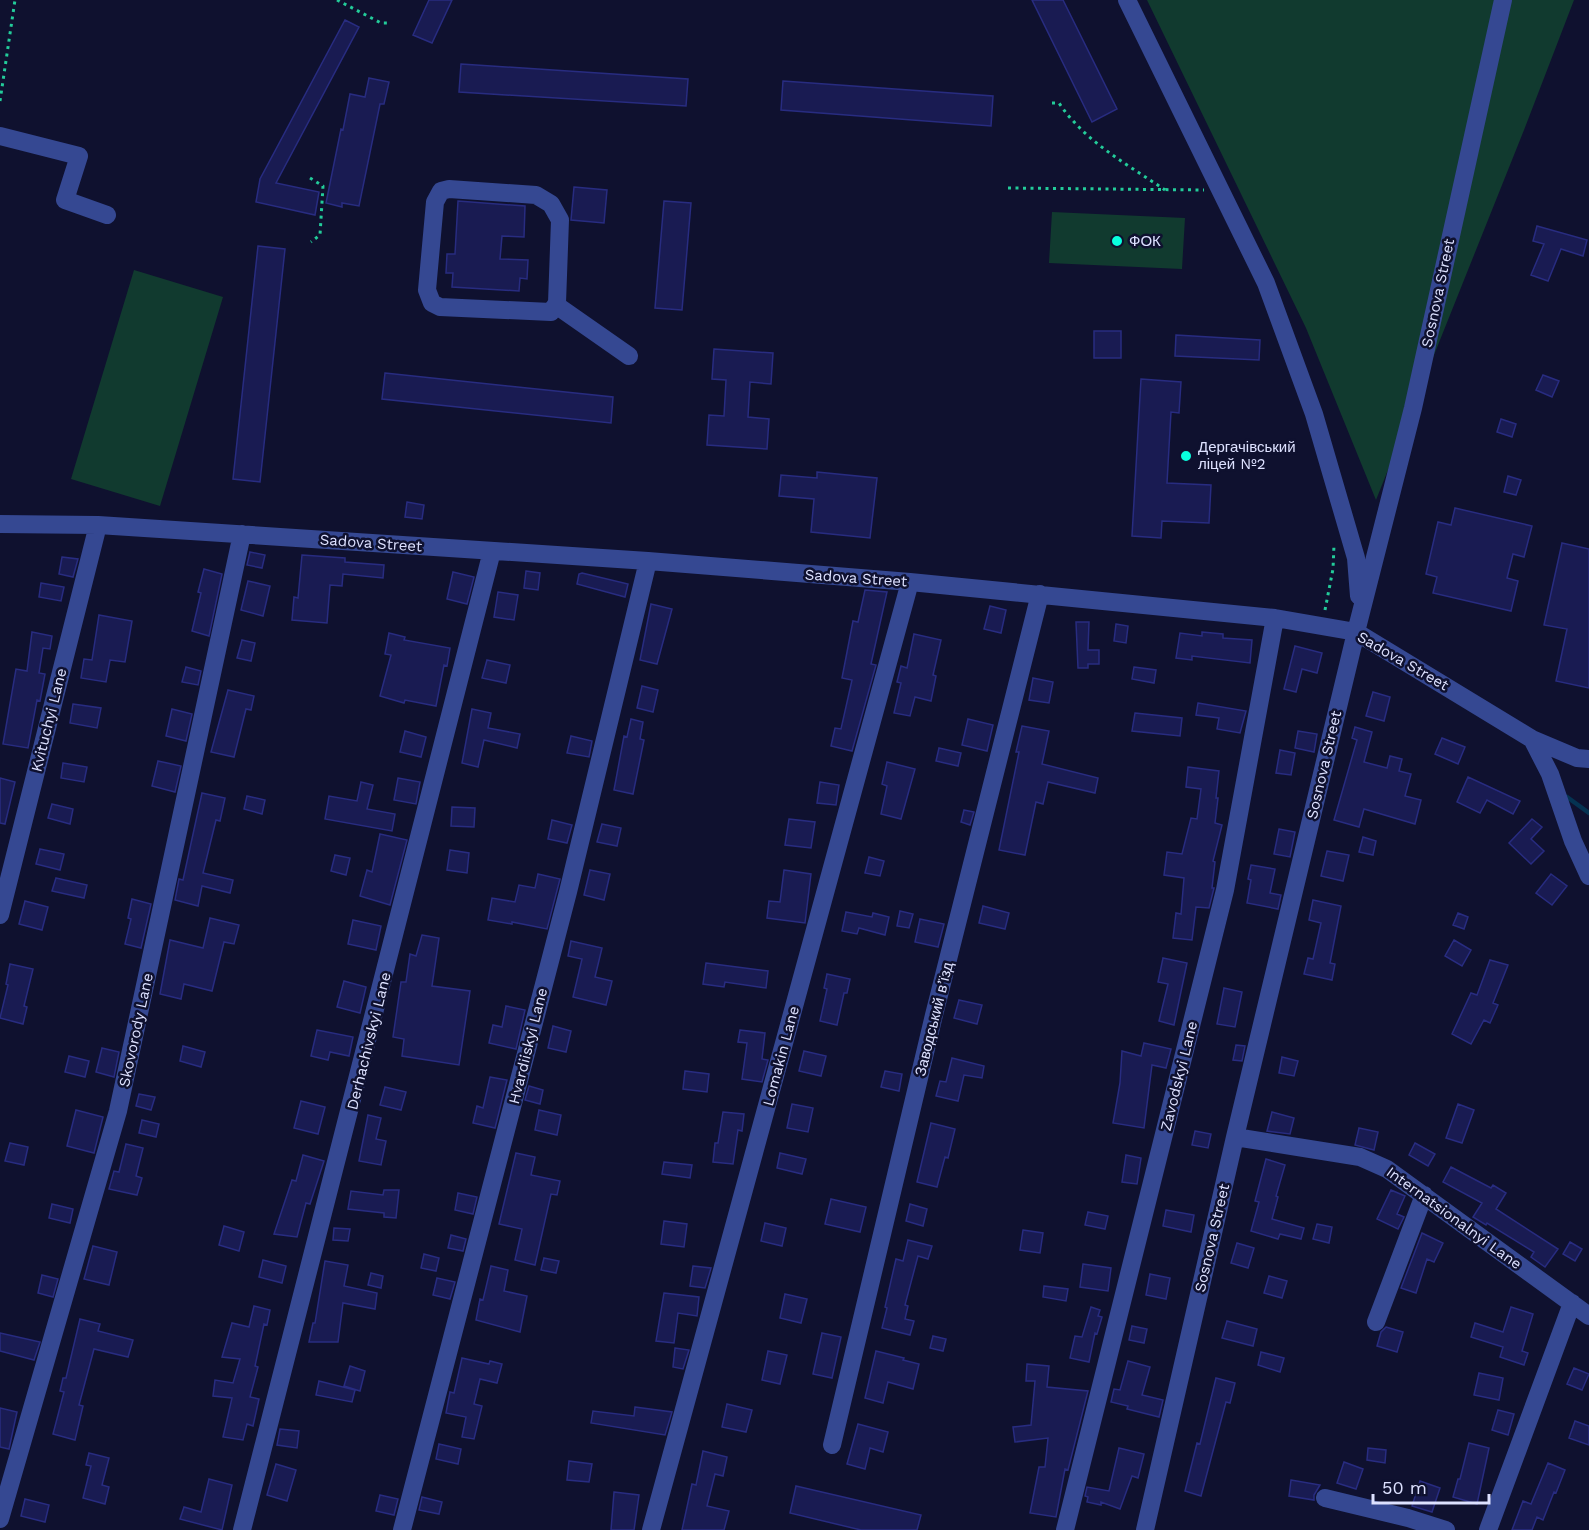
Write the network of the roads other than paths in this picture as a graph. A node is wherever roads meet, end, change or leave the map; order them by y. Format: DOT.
graph roads {
  1 [pos="1127,0"];
  2 [pos="1503,0"];
  3 [pos="0,136"];
  4 [pos="107,215"];
  5 [pos="556,305"];
  6 [pos="629,357"];
  7 [pos="0,524"];
  8 [pos="98,525"];
  9 [pos="242,534"];
  10 [pos="492,551"];
  11 [pos="648,561"];
  12 [pos="910,582"];
  13 [pos="1040,594"];
  14 [pos="1275,618"];
  15 [pos="1356,632"];
  16 [pos="1532,739"];
  17 [pos="1589,759"];
  18 [pos="1589,876"];
  19 [pos="0,915"];
  20 [pos="1235,1137"];
  21 [pos="1424,1195"];
  22 [pos="1572,1303"];
  23 [pos="1589,1316"];
  24 [pos="1376,1322"];
  25 [pos="832,1445"];
  26 [pos="1325,1498"];
  27 [pos="0,1518"];
  28 [pos="242,1530"];
  29 [pos="402,1530"];
  30 [pos="651,1530"];
  31 [pos="1065,1530"];
  32 [pos="1145,1530"];
  33 [pos="1446,1530"];
  34 [pos="1488,1530"];
  1 -- 15 [label="street"];
  2 -- 15 [label="street, Sosnova Street"];
  3 -- 4 [label="street"];
  5 -- 5 [label="street"];
  5 -- 6 [label="street"];
  7 -- 8 [label="street, Sadova Street"];
  8 -- 9 [label="street, Sadova Street"];
  8 -- 19 [label="street, Kvituchyi Lane"];
  9 -- 10 [label="street, Sadova Street"];
  9 -- 27 [label="street, Skovorody Lane"];
  10 -- 11 [label="street, Sadova Street"];
  10 -- 28 [label="street, Derhachivskyi Lane"];
  11 -- 12 [label="street, Sadova Street"];
  11 -- 29 [label="street, Hvardiiskyi Lane"];
  12 -- 13 [label="street, Sadova Street"];
  12 -- 30 [label="street, Lomakin Lane"];
  13 -- 14 [label="street, Sadova Street"];
  13 -- 25 [label="street, Заводський в’їзд"];
  14 -- 15 [label="street, Sadova Street"];
  14 -- 31 [label="street, Zavodskyi Lane"];
  15 -- 16 [label="street, Sadova Street"];
  15 -- 20 [label="street, Sosnova Street"];
  16 -- 17 [label="street, Sadova Street"];
  16 -- 18 [label="street"];
  20 -- 21 [label="street, Internatsionalnyi Lane"];
  20 -- 32 [label="street, Sosnova Street"];
  21 -- 22 [label="street, Internatsionalnyi Lane"];
  21 -- 24 [label="street"];
  22 -- 23 [label="street, Internatsionalnyi Lane"];
  22 -- 34 [label="street"];
  26 -- 33 [label="street"];
}
